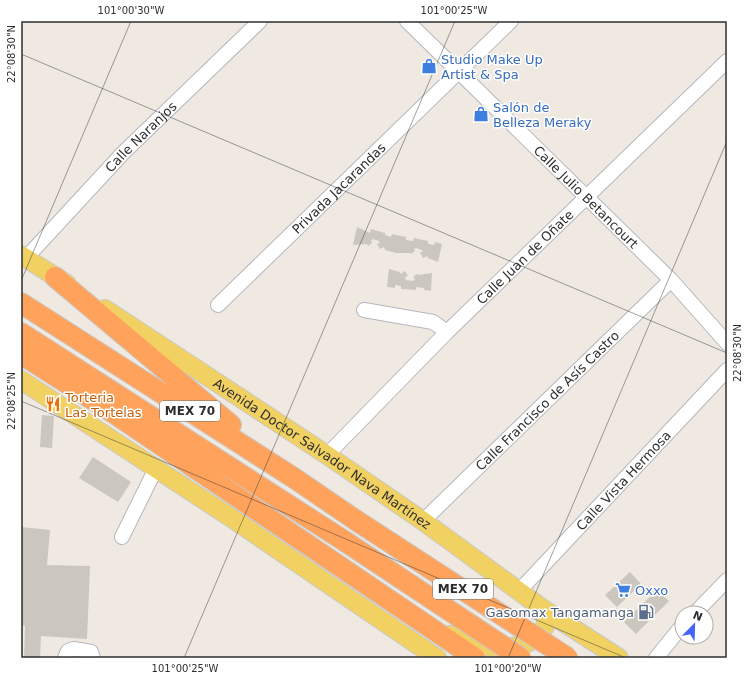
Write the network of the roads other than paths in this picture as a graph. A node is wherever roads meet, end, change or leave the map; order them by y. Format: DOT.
graph roads {
  1 [pos="260,21"];
  2 [pos="407,21"];
  3 [pos="511,21"];
  4 [pos="727,62"];
  5 [pos="460,72"];
  6 [pos="587,197"];
  7 [pos="24,256"];
  8 [pos="55,277"];
  9 [pos="671,280"];
  10 [pos="21,303"];
  11 [pos="218,305"];
  12 [pos="364,310"];
  13 [pos="447,332"];
  14 [pos="21,333"];
  15 [pos="727,343"];
  16 [pos="21,354"];
  17 [pos="727,370"];
  18 [pos="21,380"];
  19 [pos="61,406"];
  20 [pos="112,412"];
  21 [pos="327,455"];
  22 [pos="156,468"];
  23 [pos="294,478"];
  24 [pos="214,482"];
  25 [pos="230,517"];
  26 [pos="423,521"];
  27 [pos="122,537"];
  28 [pos="727,580"];
  29 [pos="519,592"];
  30 [pos="703,605"];
  31 [pos="546,611"];
  32 [pos="417,618"];
  33 [pos="674,636"];
  34 [pos="64,658"];
  35 [pos="93,658"];
  36 [pos="437,658"];
  37 [pos="475,658"];
  38 [pos="521,658"];
  39 [pos="568,658"];
  40 [pos="619,658"];
  41 [pos="656,658"];
  1 -- 7 [label="street, Calle Naranjos"];
  2 -- 5 [label="street, Calle Julio Betancourt"];
  3 -- 5 [label="street, Privada Jacarandas"];
  4 -- 6 [label="street, Calle Juan de Oñate"];
  5 -- 6 [label="street, Calle Julio Betancourt"];
  5 -- 11 [label="street, Privada Jacarandas"];
  6 -- 9 [label="street, Calle Julio Betancourt"];
  6 -- 13 [label="street, Calle Juan de Oñate"];
  7 -- 8 [label="main road, Avenida Doctor Salvador Nava Martínez"];
  8 -- 21 [label="main road, Avenida Doctor Salvador Nava Martínez"];
  8 -- 23 [label="highway"];
  9 -- 15 [label="street, Calle Julio Betancourt"];
  9 -- 26 [label="street, Calle Francisco de Asís Castro"];
  10 -- 23 [label="highway, MEX 70"];
  12 -- 13 [label="street"];
  13 -- 21 [label="street, Calle Juan de Oñate"];
  14 -- 38 [label="highway, MEX 70, bridge"];
  16 -- 20 [label="highway"];
  17 -- 29 [label="street, Calle Vista Hermosa"];
  18 -- 19 [label="main road"];
  19 -- 20 [label="main road"];
  19 -- 22 [label="main road"];
  20 -- 24 [label="highway"];
  21 -- 26 [label="main road, Avenida Doctor Salvador Nava Martínez"];
  22 -- 25 [label="main road"];
  22 -- 27 [label="street"];
  23 -- 39 [label="highway, MEX 70, bridge"];
  24 -- 25 [label="main road"];
  24 -- 32 [label="highway"];
  25 -- 36 [label="main road"];
  26 -- 29 [label="main road, Avenida Doctor Salvador Nava Martínez"];
  28 -- 30 [label="street"];
  29 -- 31 [label="main road, Avenida Doctor Salvador Nava Martínez"];
  31 -- 32 [label="main road"];
  31 -- 40 [label="main road, Avenida Doctor Salvador Nava Martínez"];
  32 -- 37 [label="highway"];
  33 -- 41 [label="street"];
  34 -- 35 [label="street"];
}
